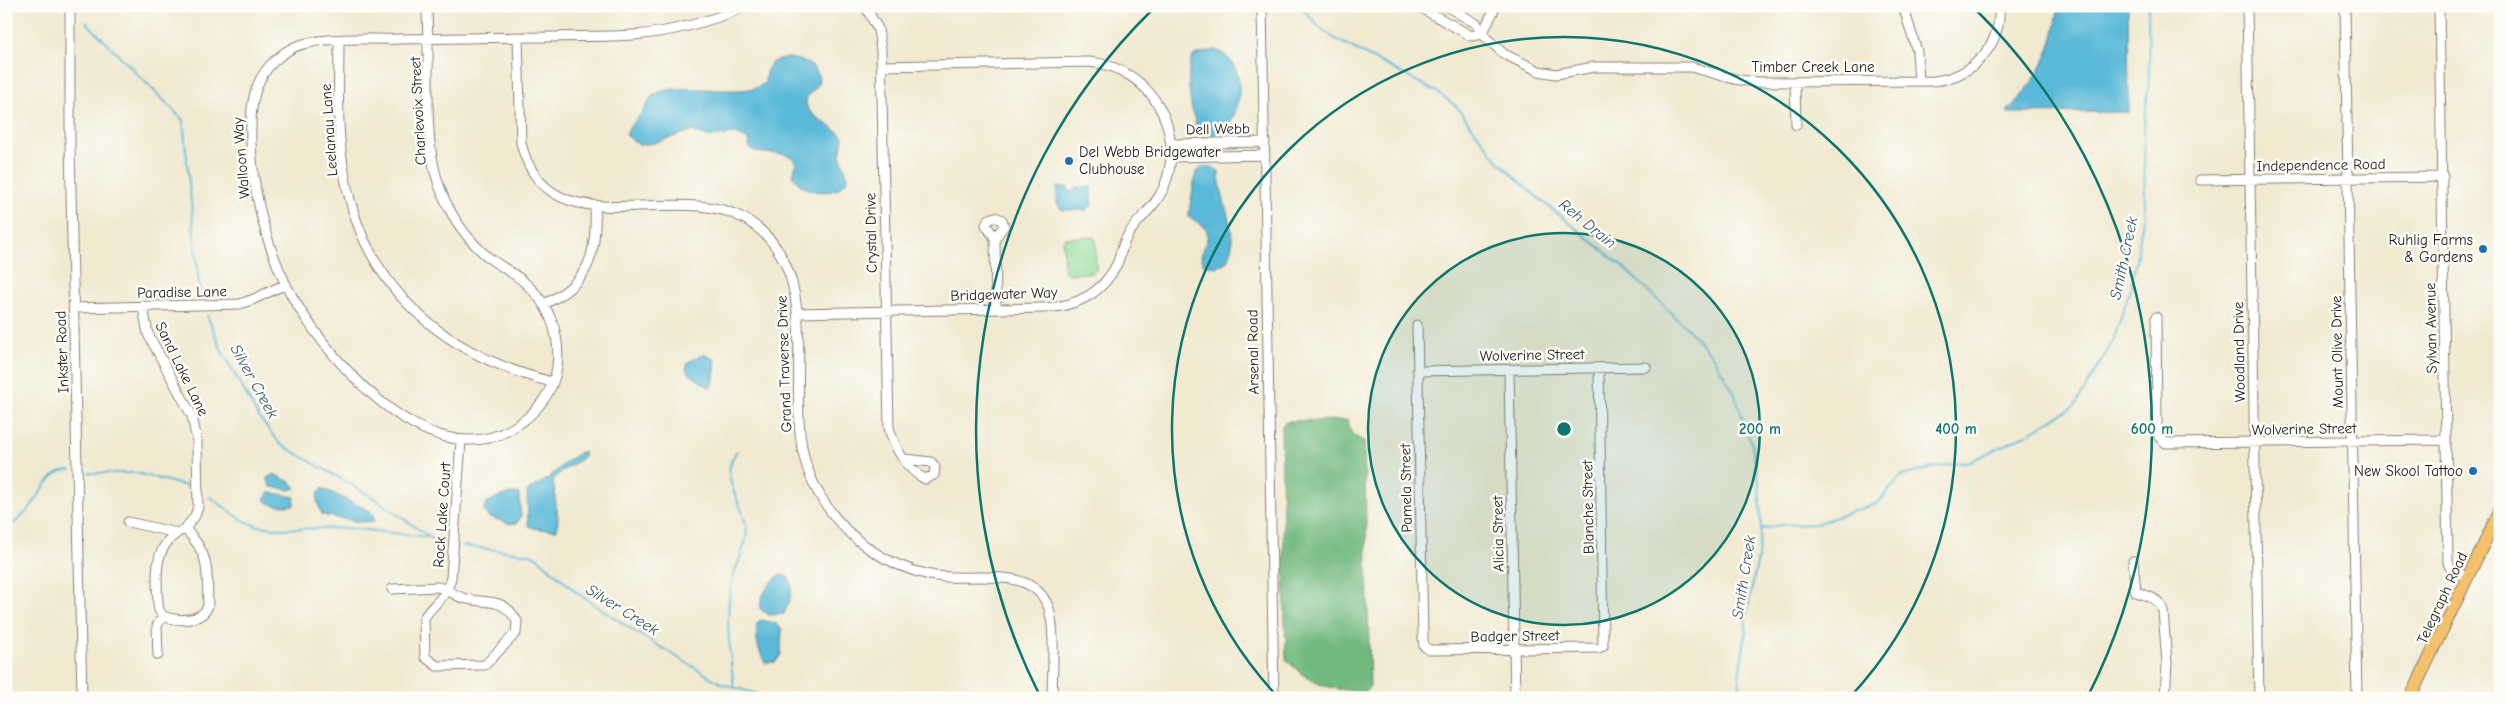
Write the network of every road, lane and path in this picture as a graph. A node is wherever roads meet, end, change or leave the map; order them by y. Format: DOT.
graph roads {
  1 [pos="70,6"];
  2 [pos="427,6"];
  3 [pos="747,6"];
  4 [pos="865,6"];
  5 [pos="1262,6"];
  6 [pos="1446,6"];
  7 [pos="1496,6"];
  8 [pos="1903,6"];
  9 [pos="1999,6"];
  10 [pos="2247,6"];
  11 [pos="2345,6"];
  12 [pos="2439,6"];
  13 [pos="1420,7"];
  14 [pos="1482,34"];
  15 [pos="518,37"];
  16 [pos="428,39"];
  17 [pos="339,41"];
  18 [pos="882,66"];
  19 [pos="1919,81"];
  20 [pos="1795,82"];
  21 [pos="1796,126"];
  22 [pos="1265,142"];
  23 [pos="1172,144"];
  24 [pos="1265,155"];
  25 [pos="1172,156"];
  26 [pos="2443,176"];
  27 [pos="2348,178"];
  28 [pos="2200,180"];
  29 [pos="2251,180"];
  30 [pos="595,206"];
  31 [pos="995,238"];
  32 [pos="286,284"];
  33 [pos="544,304"];
  34 [pos="143,307"];
  35 [pos="74,308"];
  36 [pos="996,309"];
  37 [pos="886,311"];
  38 [pos="797,313"];
  39 [pos="2156,317"];
  40 [pos="1418,325"];
  41 [pos="1646,367"];
  42 [pos="1599,368"];
  43 [pos="1509,370"];
  44 [pos="1418,371"];
  45 [pos="552,382"];
  46 [pos="2446,440"];
  47 [pos="461,441"];
  48 [pos="2353,442"];
  49 [pos="2255,443"];
  50 [pos="905,459"];
  51 [pos="2500,510"];
  52 [pos="128,522"];
  53 [pos="181,531"];
  54 [pos="2133,561"];
  55 [pos="2468,578"];
  56 [pos="392,589"];
  57 [pos="448,590"];
  58 [pos="164,616"];
  59 [pos="1603,646"];
  60 [pos="1427,650"];
  61 [pos="1514,650"];
  62 [pos="158,655"];
  63 [pos="82,698"];
  64 [pos="1052,698"];
  65 [pos="1274,698"];
  66 [pos="1514,698"];
  67 [pos="2165,698"];
  68 [pos="2259,698"];
  69 [pos="2357,698"];
  70 [pos="2410,698"];
  1 -- 35 [label="street, Inkster Road"];
  2 -- 16 [label="street, Charlevoix Street"];
  3 -- 15 [label="street, Walloon Way"];
  4 -- 18 [label="street, Crystal Drive"];
  5 -- 22 [label="street, Arsenal Road"];
  6 -- 14 [label="street, Timber Creek Lane"];
  7 -- 14 [label="street"];
  8 -- 19 [label="street"];
  9 -- 19 [label="street, Timber Creek Lane"];
  10 -- 29 [label="street, Woodland Drive"];
  11 -- 27 [label="street, Mount Olive Drive"];
  12 -- 26 [label="street, Sylvan Avenue"];
  13 -- 14 [label="street"];
  14 -- 20 [label="street, Timber Creek Lane"];
  15 -- 16 [label="street, Walloon Way"];
  15 -- 30 [label="street, Grand Traverse Drive"];
  16 -- 17 [label="street, Walloon Way"];
  16 -- 33 [label="street, Charlevoix Street"];
  17 -- 32 [label="street, Walloon Way"];
  17 -- 45 [label="street, Leelanau Lane"];
  18 -- 23 [label="street, Bridgewater Way"];
  18 -- 37 [label="street, Crystal Drive"];
  19 -- 20 [label="street, Timber Creek Lane"];
  20 -- 21 [label="street"];
  22 -- 23 [label="street, Dell Webb"];
  22 -- 24 [label="street, Arsenal Road"];
  23 -- 25 [label="street, Bridgewater Way"];
  24 -- 25 [label="street, Dell Webb"];
  24 -- 65 [label="street, Arsenal Road"];
  25 -- 36 [label="street, Bridgewater Way"];
  26 -- 27 [label="street, Independence Road"];
  26 -- 46 [label="street, Sylvan Avenue"];
  27 -- 29 [label="street, Independence Road"];
  27 -- 48 [label="street, Mount Olive Drive"];
  28 -- 29 [label="street, Independence Road"];
  29 -- 49 [label="street, Woodland Drive"];
  30 -- 33 [label="street"];
  30 -- 38 [label="street, Grand Traverse Drive"];
  31 -- 36 [label="street"];
  32 -- 34 [label="street, Paradise Lane"];
  32 -- 47 [label="street, Walloon Way"];
  33 -- 45 [label="street, Charlevoix Street"];
  34 -- 35 [label="street, Paradise Lane"];
  34 -- 53 [label="street, Sand Lake Lane"];
  35 -- 63 [label="street, Inkster Road"];
  36 -- 37 [label="street, Bridgewater Way"];
  37 -- 38 [label="street, Bridgewater Way"];
  37 -- 50 [label="street, Crystal Drive"];
  38 -- 64 [label="street, Grand Traverse Drive"];
  39 -- 49 [label="street, Wolverine Street"];
  40 -- 44 [label="street, Pamela Street"];
  41 -- 42 [label="street, Wolverine Street"];
  42 -- 43 [label="street, Wolverine Street"];
  42 -- 59 [label="street, Blanche Street"];
  43 -- 44 [label="street, Wolverine Street"];
  43 -- 61 [label="street, Alicia Street"];
  44 -- 60 [label="street, Pamela Street"];
  45 -- 47 [label="street, Charlevoix Street"];
  46 -- 48 [label="street, Wolverine Street"];
  46 -- 55 [label="street, Sylvan Avenue"];
  47 -- 57 [label="street, Rock Lake Court"];
  48 -- 49 [label="street, Wolverine Street"];
  48 -- 69 [label="street, Mount Olive Drive"];
  49 -- 68 [label="street, Woodland Drive"];
  51 -- 55 [label="main road, Telegraph Road"];
  52 -- 53 [label="street"];
  53 -- 58 [label="street, Sand Lake Lane"];
  53 -- 58 [label="street"];
  54 -- 67 [label="street"];
  55 -- 70 [label="main road, Telegraph Road"];
  56 -- 57 [label="street, Rock Lake Court"];
  57 -- 57 [label="street, Rock Lake Court"];
  58 -- 62 [label="street"];
  59 -- 61 [label="street, Badger Street"];
  60 -- 61 [label="street, Badger Street"];
  61 -- 66 [label="street, Alicia Street"];
}
